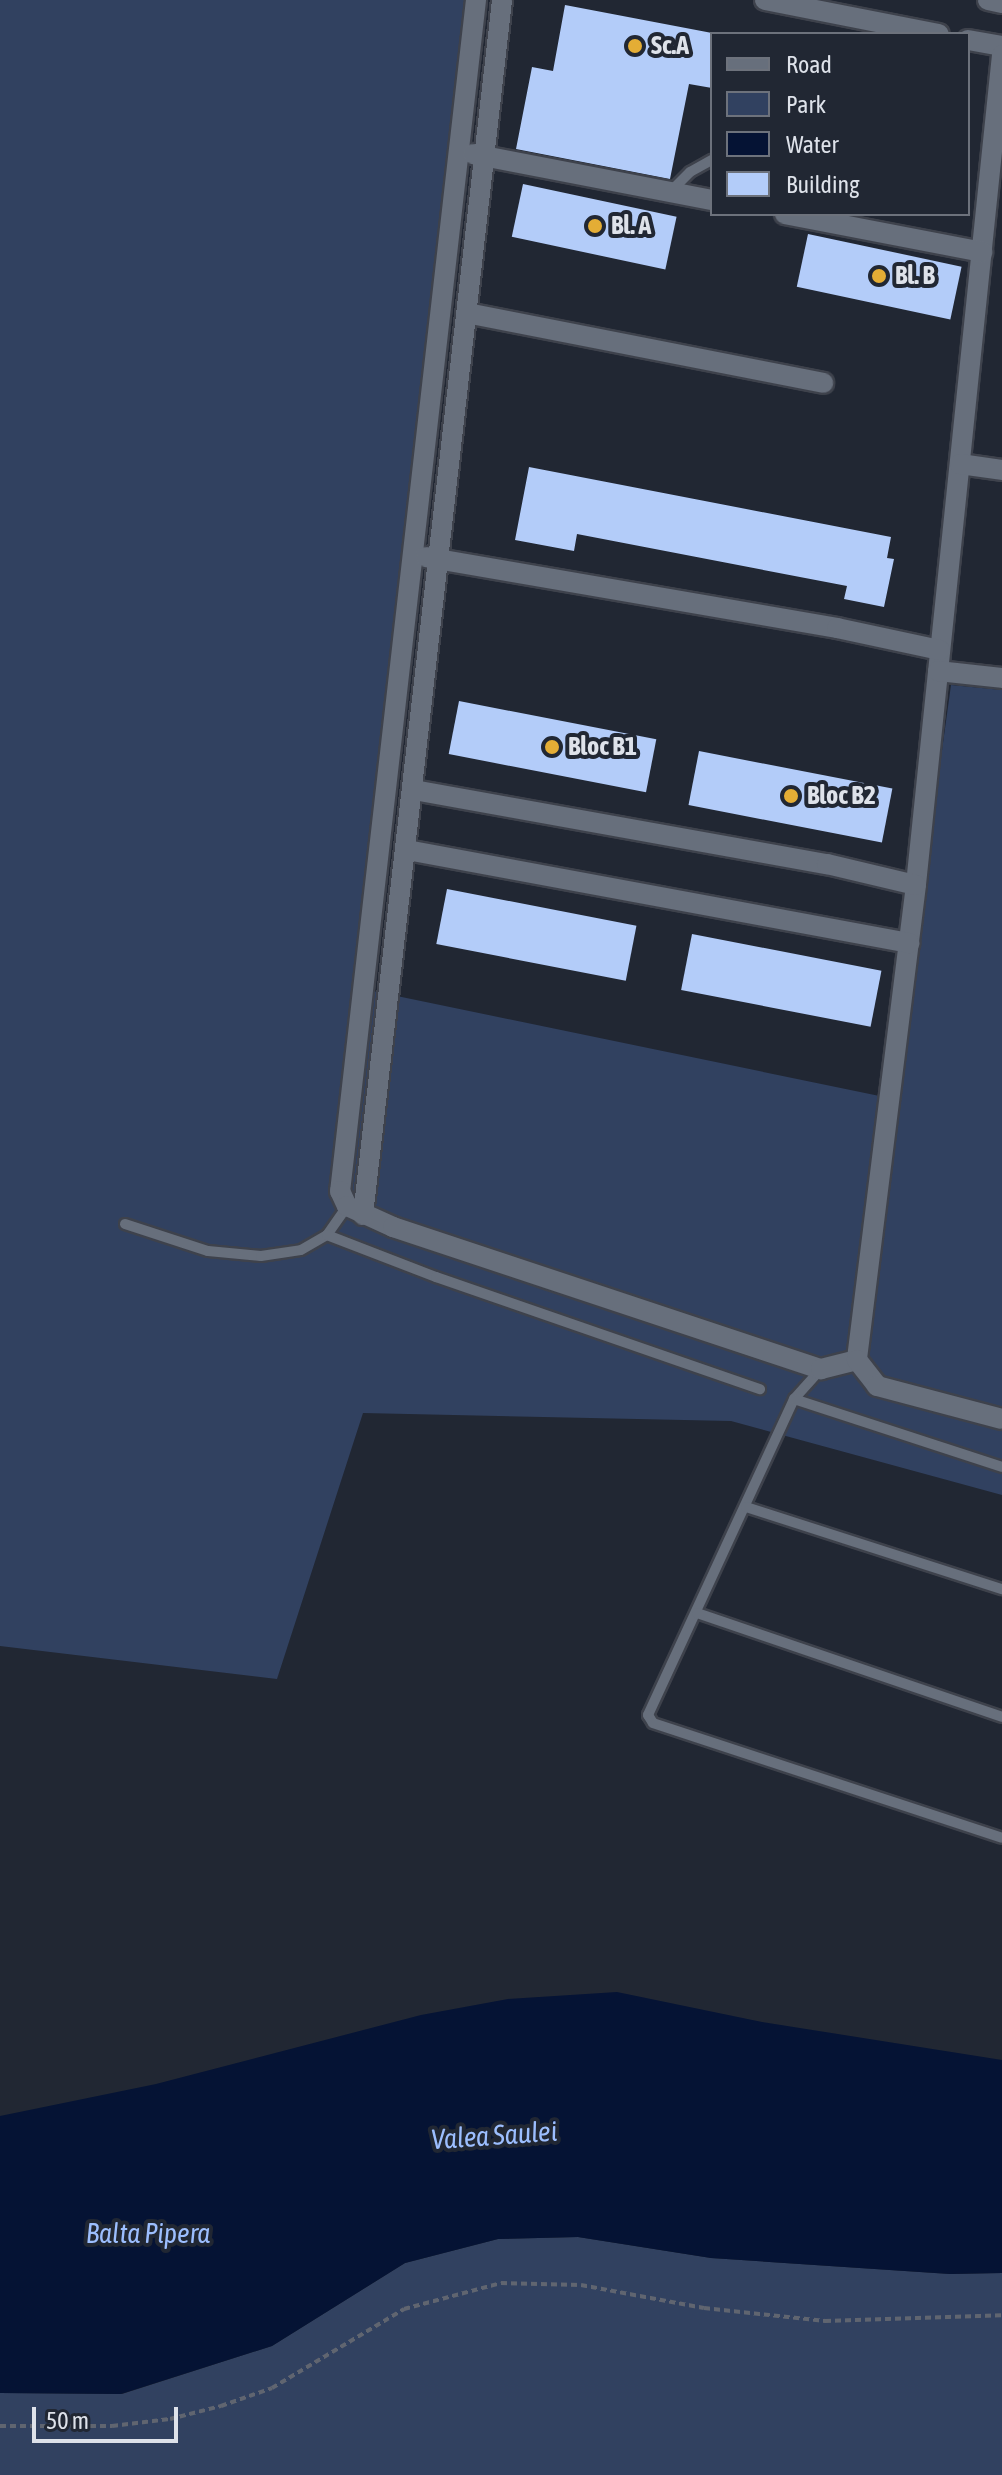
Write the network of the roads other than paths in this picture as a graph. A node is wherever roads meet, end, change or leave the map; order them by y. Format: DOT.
graph roads {
  1 [pos="476,0"];
  2 [pos="502,0"];
  3 [pos="765,0"];
  4 [pos="988,0"];
  5 [pos="1002,3"];
  6 [pos="929,32"];
  7 [pos="970,40"];
  8 [pos="1002,46"];
  9 [pos="1002,55"];
  10 [pos="457,151"];
  11 [pos="484,156"];
  12 [pos="710,161"];
  13 [pos="670,192"];
  14 [pos="710,200"];
  15 [pos="797,216"];
  16 [pos="989,247"];
  17 [pos="467,313"];
  18 [pos="823,383"];
  19 [pos="424,459"];
  20 [pos="450,463"];
  21 [pos="960,464"];
  22 [pos="1002,470"];
  23 [pos="414,555"];
  24 [pos="439,559"];
  25 [pos="940,650"];
  26 [pos="938,671"];
  27 [pos="1002,678"];
  28 [pos="414,790"];
  29 [pos="407,850"];
  30 [pos="916,885"];
  31 [pos="909,943"];
  32 [pos="355,1211"];
  33 [pos="125,1224"];
  34 [pos="327,1235"];
  35 [pos="857,1360"];
  36 [pos="821,1369"];
  37 [pos="760,1389"];
  38 [pos="794,1399"];
  39 [pos="1002,1419"];
  40 [pos="1002,1467"];
  41 [pos="746,1507"];
  42 [pos="1002,1589"];
  43 [pos="697,1613"];
  44 [pos="1002,1717"];
  45 [pos="1002,1838"];
  1 -- 10 [label="street"];
  2 -- 11 [label="street"];
  3 -- 6 [label="street"];
  4 -- 5 [label="street"];
  7 -- 8 [label="street"];
  9 -- 16 [label="street"];
  10 -- 11 [label="street"];
  10 -- 19 [label="street"];
  11 -- 13 [label="street"];
  11 -- 17 [label="street"];
  12 -- 13 [label="lane"];
  13 -- 14 [label="street"];
  15 -- 16 [label="street"];
  16 -- 21 [label="street"];
  17 -- 18 [label="street"];
  17 -- 20 [label="street"];
  19 -- 20 [label="street"];
  19 -- 23 [label="street"];
  20 -- 24 [label="street"];
  21 -- 22 [label="street"];
  21 -- 25 [label="street"];
  23 -- 24 [label="street"];
  23 -- 32 [label="street"];
  24 -- 25 [label="street"];
  24 -- 28 [label="street"];
  25 -- 26 [label="street"];
  26 -- 27 [label="street"];
  26 -- 30 [label="street"];
  28 -- 29 [label="street"];
  28 -- 30 [label="street"];
  29 -- 31 [label="street"];
  29 -- 32 [label="street"];
  30 -- 31 [label="street"];
  31 -- 35 [label="street"];
  32 -- 34 [label="lane"];
  32 -- 36 [label="street"];
  33 -- 34 [label="lane"];
  34 -- 37 [label="lane"];
  35 -- 36 [label="street"];
  35 -- 39 [label="street"];
  36 -- 38 [label="lane"];
  38 -- 40 [label="lane"];
  38 -- 41 [label="lane"];
  41 -- 42 [label="lane"];
  41 -- 43 [label="lane"];
  43 -- 44 [label="lane"];
  43 -- 45 [label="lane"];
}
